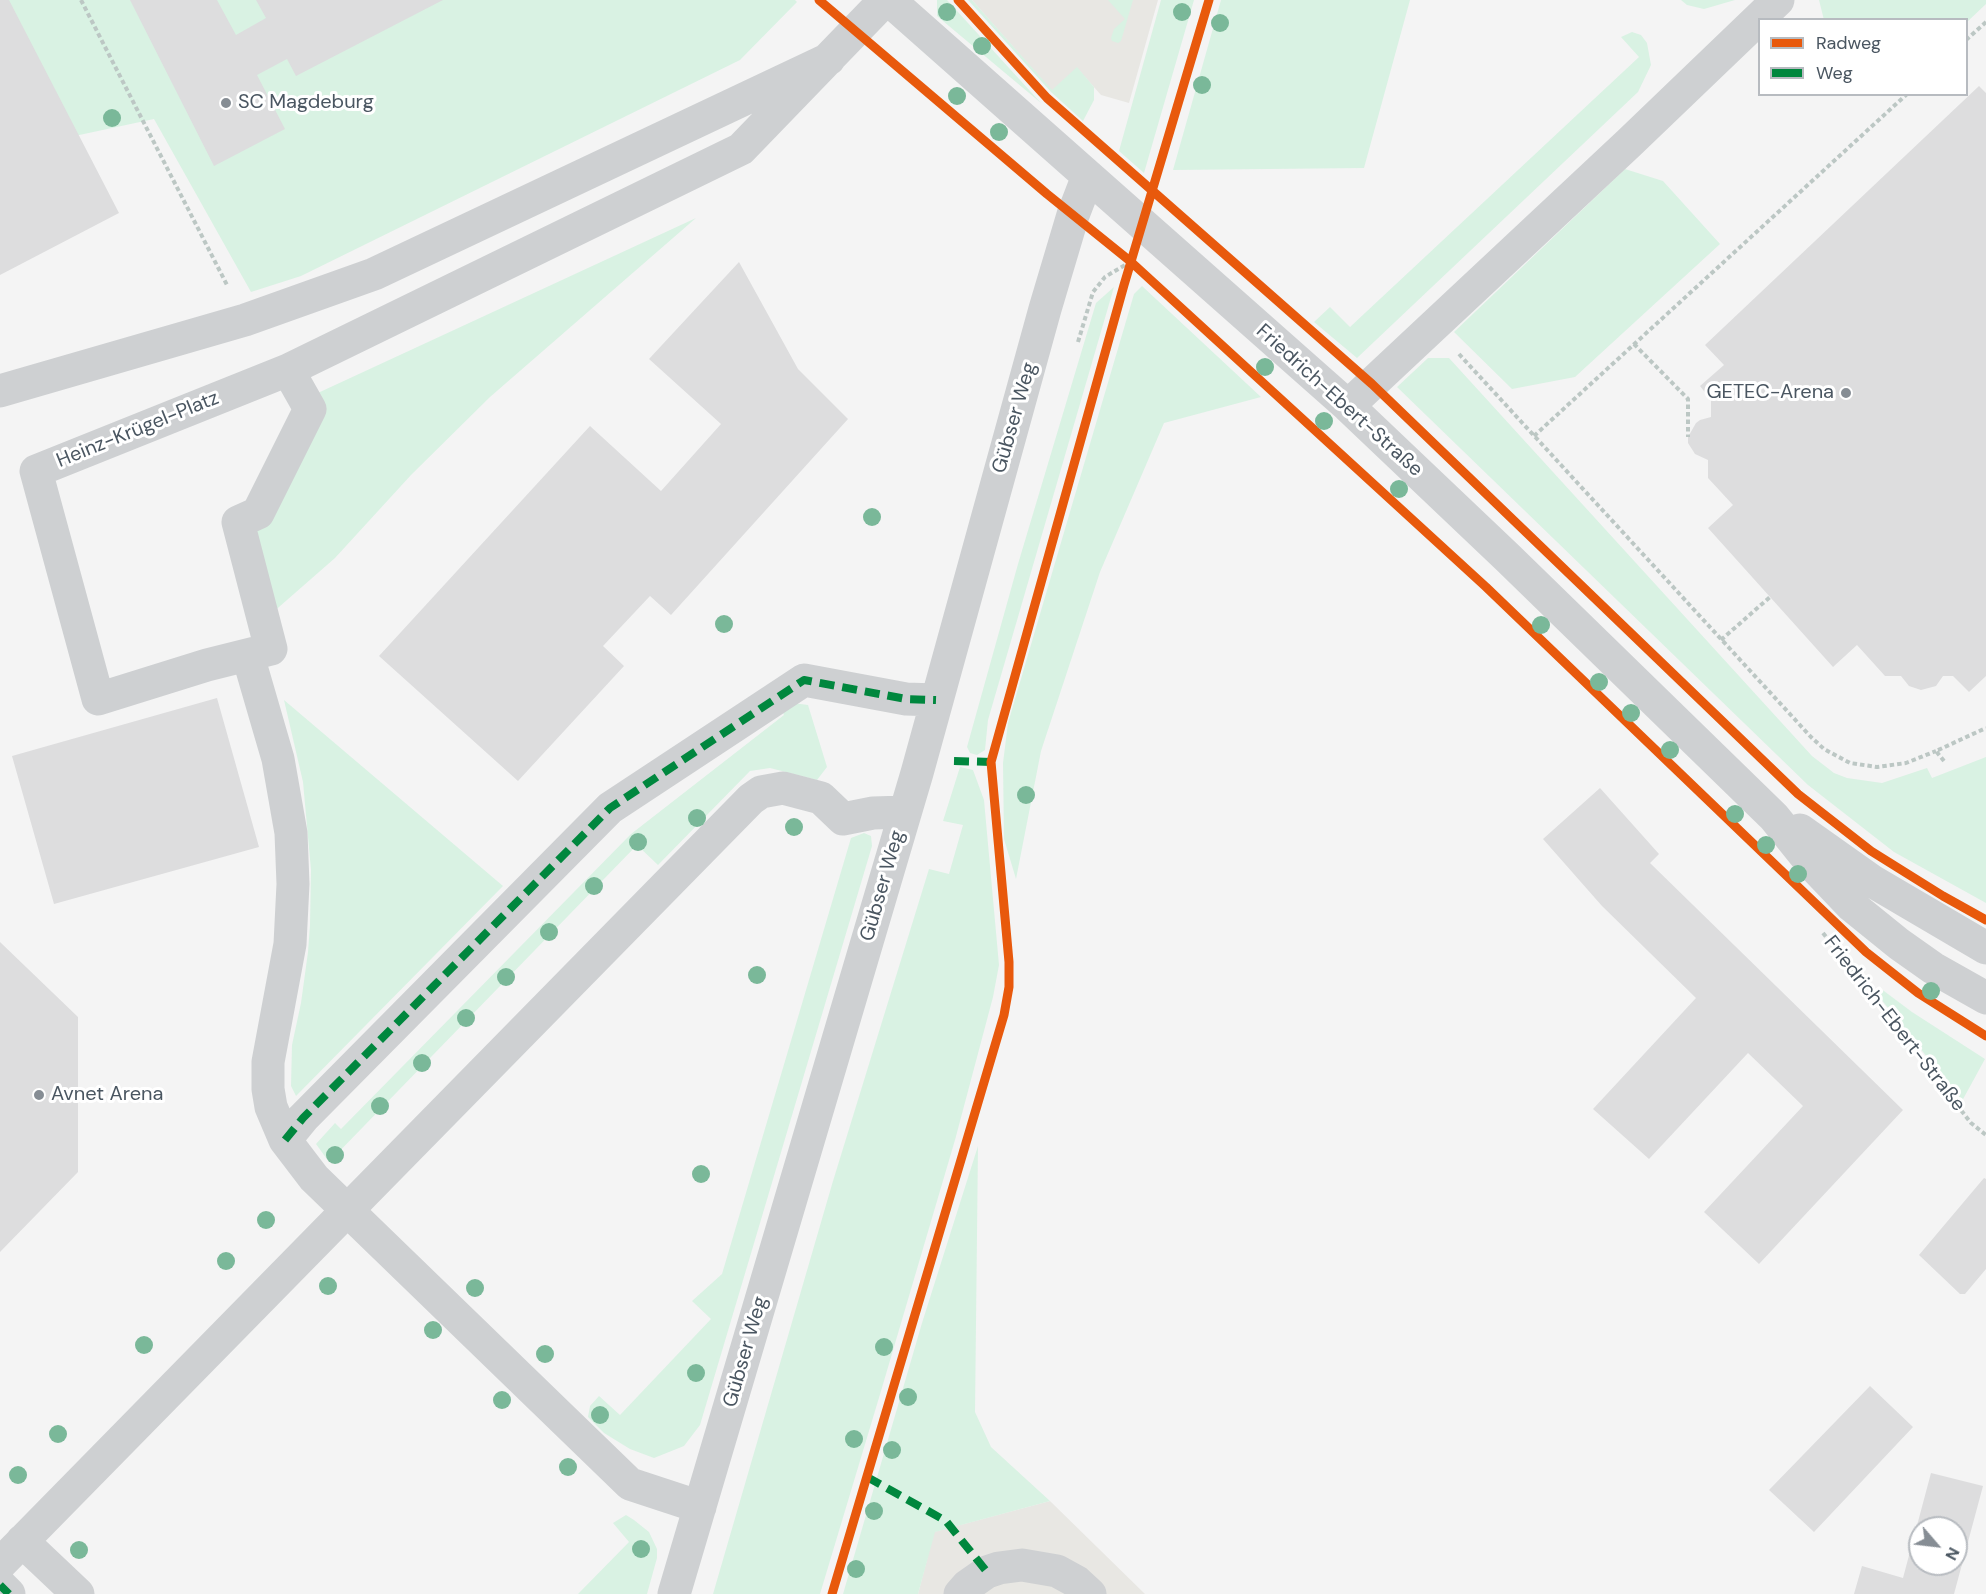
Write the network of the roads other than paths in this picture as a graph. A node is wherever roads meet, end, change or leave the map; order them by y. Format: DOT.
graph roads {
  1 [pos="887,0"];
  2 [pos="1778,0"];
  3 [pos="1759,18"];
  4 [pos="1758,19"];
  5 [pos="829,59"];
  6 [pos="1088,176"];
  7 [pos="288,370"];
  8 [pos="0,391"];
  9 [pos="1348,406"];
  10 [pos="248,656"];
  11 [pos="936,700"];
  12 [pos="905,812"];
  13 [pos="1774,817"];
  14 [pos="1986,948"];
  15 [pos="1986,998"];
  16 [pos="285,1140"];
  17 [pos="346,1209"];
  18 [pos="700,1507"];
  19 [pos="11,1552"];
  20 [pos="0,1585"];
  21 [pos="9,1594"];
  22 [pos="78,1594"];
  23 [pos="674,1594"];
  24 [pos="960,1594"];
  25 [pos="1090,1594"];
  1 -- 5 [label="street"];
  1 -- 6 [label="street, Friedrich-Ebert-Straße"];
  2 -- 3 [label="street"];
  4 -- 9 [label="street"];
  5 -- 7 [label="street"];
  5 -- 8 [label="street"];
  6 -- 9 [label="street, Friedrich-Ebert-Straße"];
  6 -- 11 [label="street, Gübser Weg"];
  7 -- 10 [label="street, Heinz-Krügel-Platz"];
  7 -- 10 [label="street, Heinz-Krügel-Platz"];
  9 -- 13 [label="street, Friedrich-Ebert-Straße"];
  10 -- 16 [label="street"];
  11 -- 12 [label="street, Gübser Weg"];
  11 -- 16 [label="street"];
  12 -- 17 [label="street"];
  12 -- 18 [label="street, Gübser Weg"];
  13 -- 14 [label="street, Friedrich-Ebert-Straße"];
  13 -- 15 [label="street, Friedrich-Ebert-Straße"];
  16 -- 17 [label="street"];
  17 -- 18 [label="street"];
  17 -- 19 [label="street"];
  18 -- 23 [label="street, Gübser Weg"];
  19 -- 22 [label="street"];
  20 -- 21 [label="street"];
  24 -- 25 [label="street"];
}
